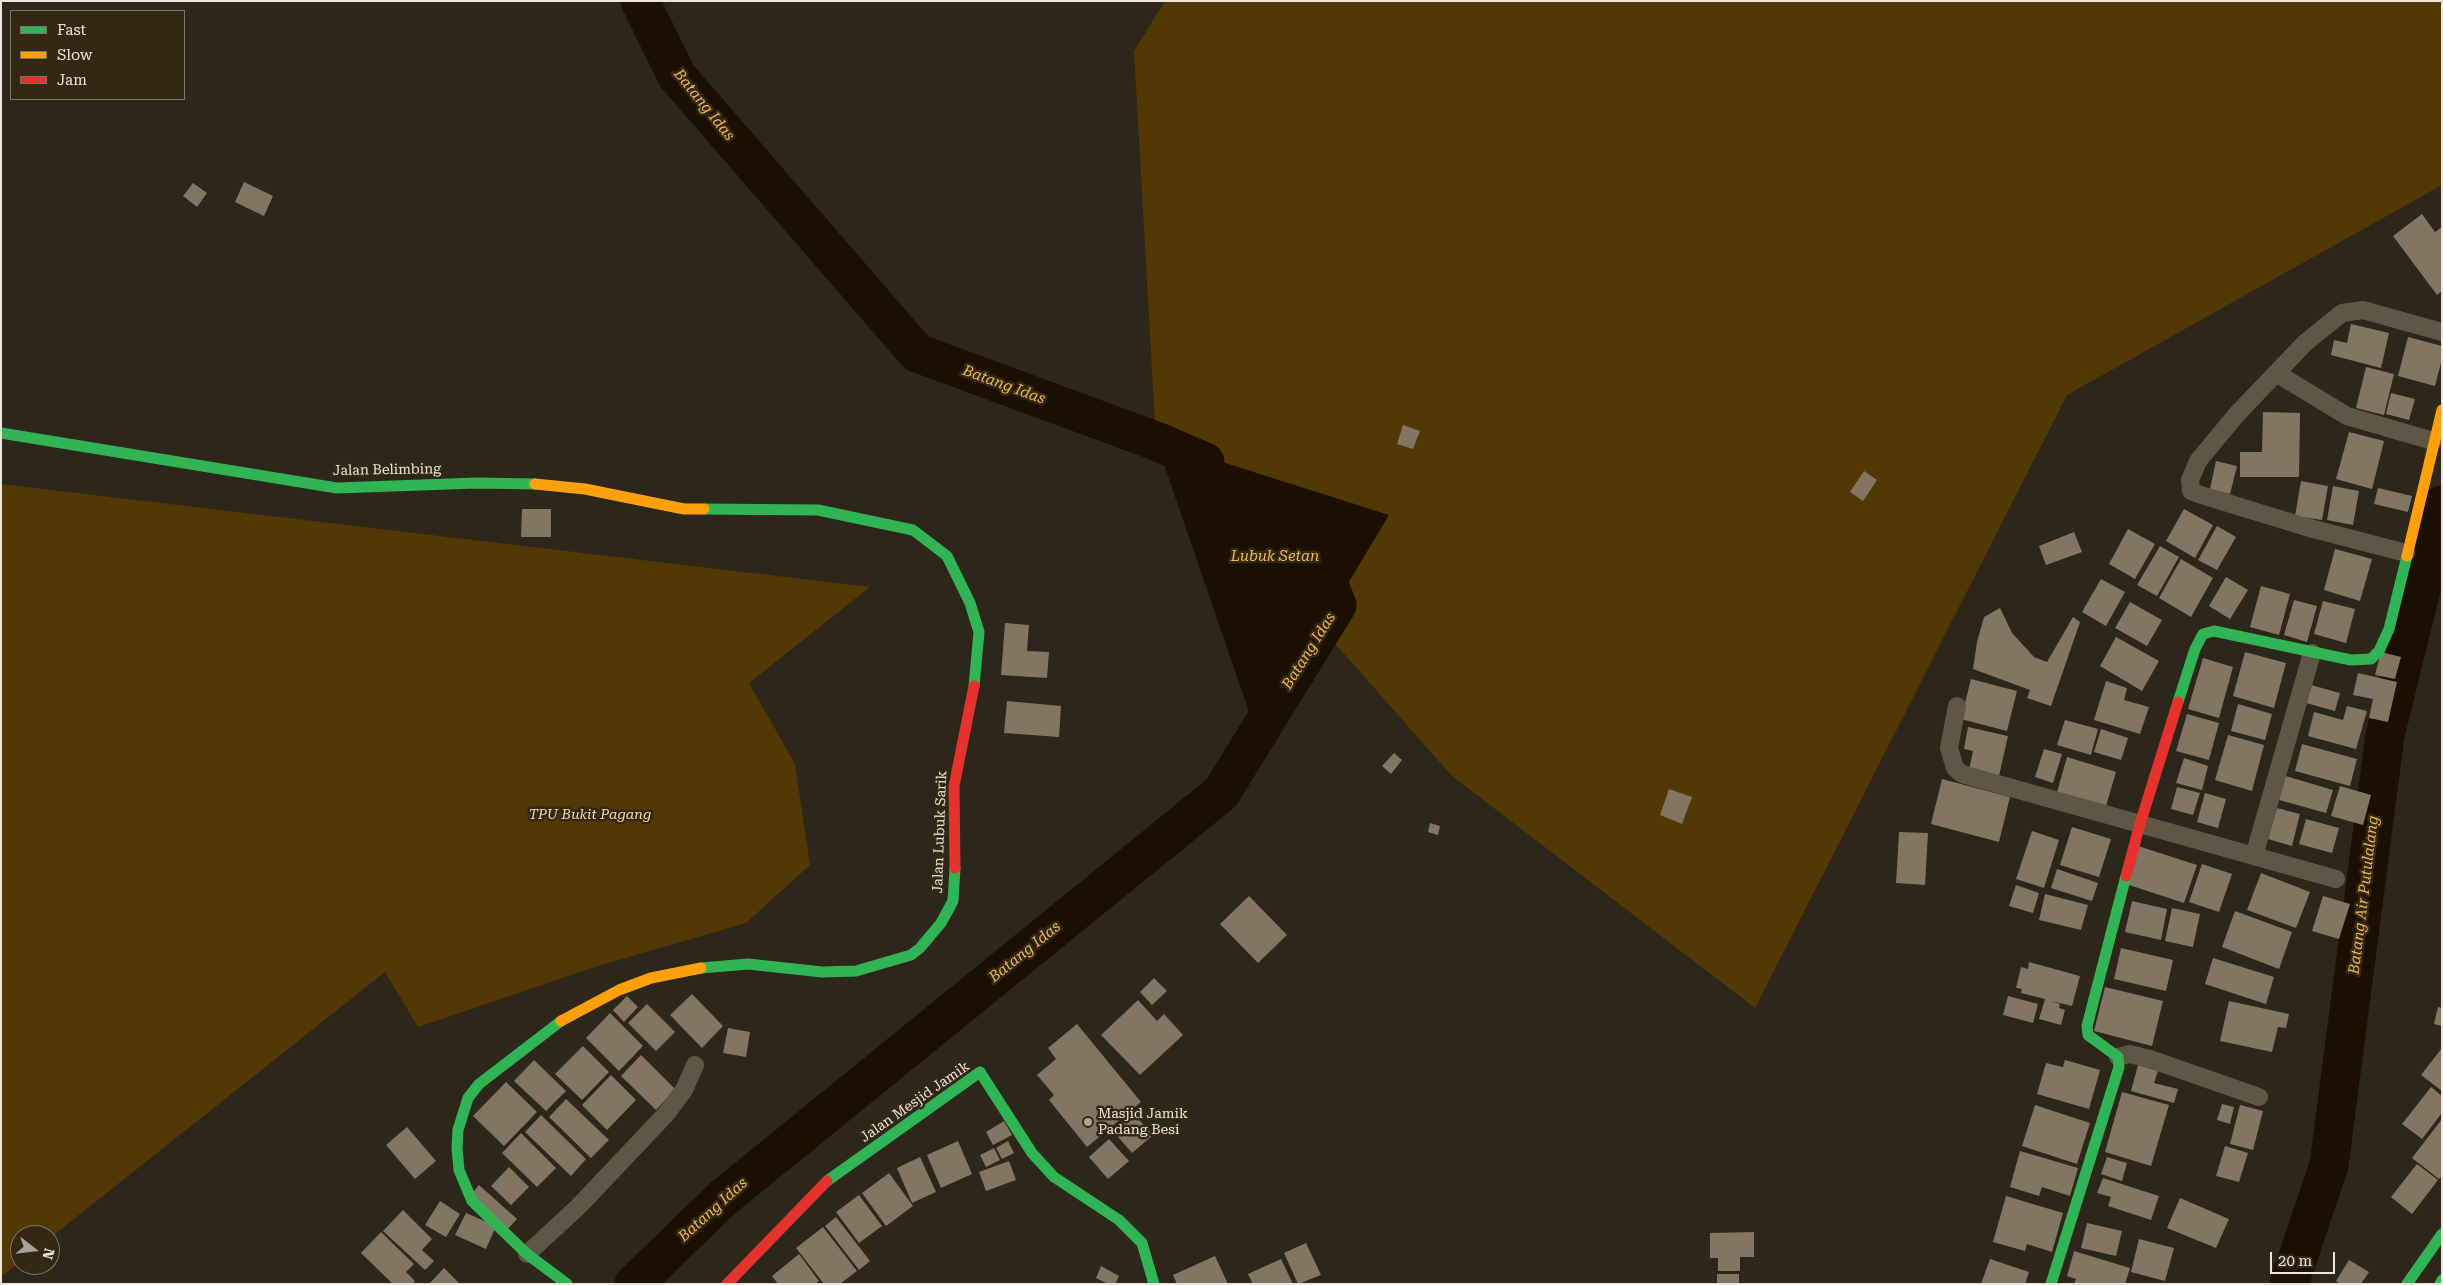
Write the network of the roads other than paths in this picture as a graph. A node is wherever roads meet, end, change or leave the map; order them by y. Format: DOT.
graph roads {
  1 [pos="2442,332"];
  2 [pos="2276,373"];
  3 [pos="2442,410"];
  4 [pos="1,433"];
  5 [pos="2433,441"];
  6 [pos="746,508"];
  7 [pos="2406,553"];
  8 [pos="2312,653"];
  9 [pos="1957,706"];
  10 [pos="2140,824"];
  11 [pos="2254,856"];
  12 [pos="2336,879"];
  13 [pos="2118,1057"];
  14 [pos="695,1065"];
  15 [pos="2259,1097"];
  16 [pos="2442,1234"];
  17 [pos="527,1254"];
  18 [pos="2442,1280"];
  19 [pos="559,1281"];
  20 [pos="728,1284"];
  21 [pos="1154,1284"];
  22 [pos="2051,1284"];
  23 [pos="2407,1284"];
  24 [pos="2440,1284"];
  1 -- 2 [label="street"];
  2 -- 5 [label="street"];
  2 -- 7 [label="street"];
  3 -- 5 [label="main road"];
  4 -- 6 [label="main road, Jalan Belimbing"];
  5 -- 7 [label="main road"];
  6 -- 17 [label="main road, Jalan Lubuk Sarik"];
  7 -- 8 [label="main road"];
  8 -- 10 [label="main road"];
  8 -- 11 [label="street"];
  9 -- 10 [label="street"];
  10 -- 11 [label="street"];
  10 -- 13 [label="main road"];
  11 -- 12 [label="street"];
  13 -- 15 [label="street"];
  13 -- 22 [label="main road"];
  14 -- 17 [label="street"];
  16 -- 23 [label="main road"];
  17 -- 19 [label="main road, Jalan Lubuk Sarik"];
  18 -- 24 [label="main road"];
  20 -- 21 [label="main road, Jalan Mesjid Jamik"];
}
